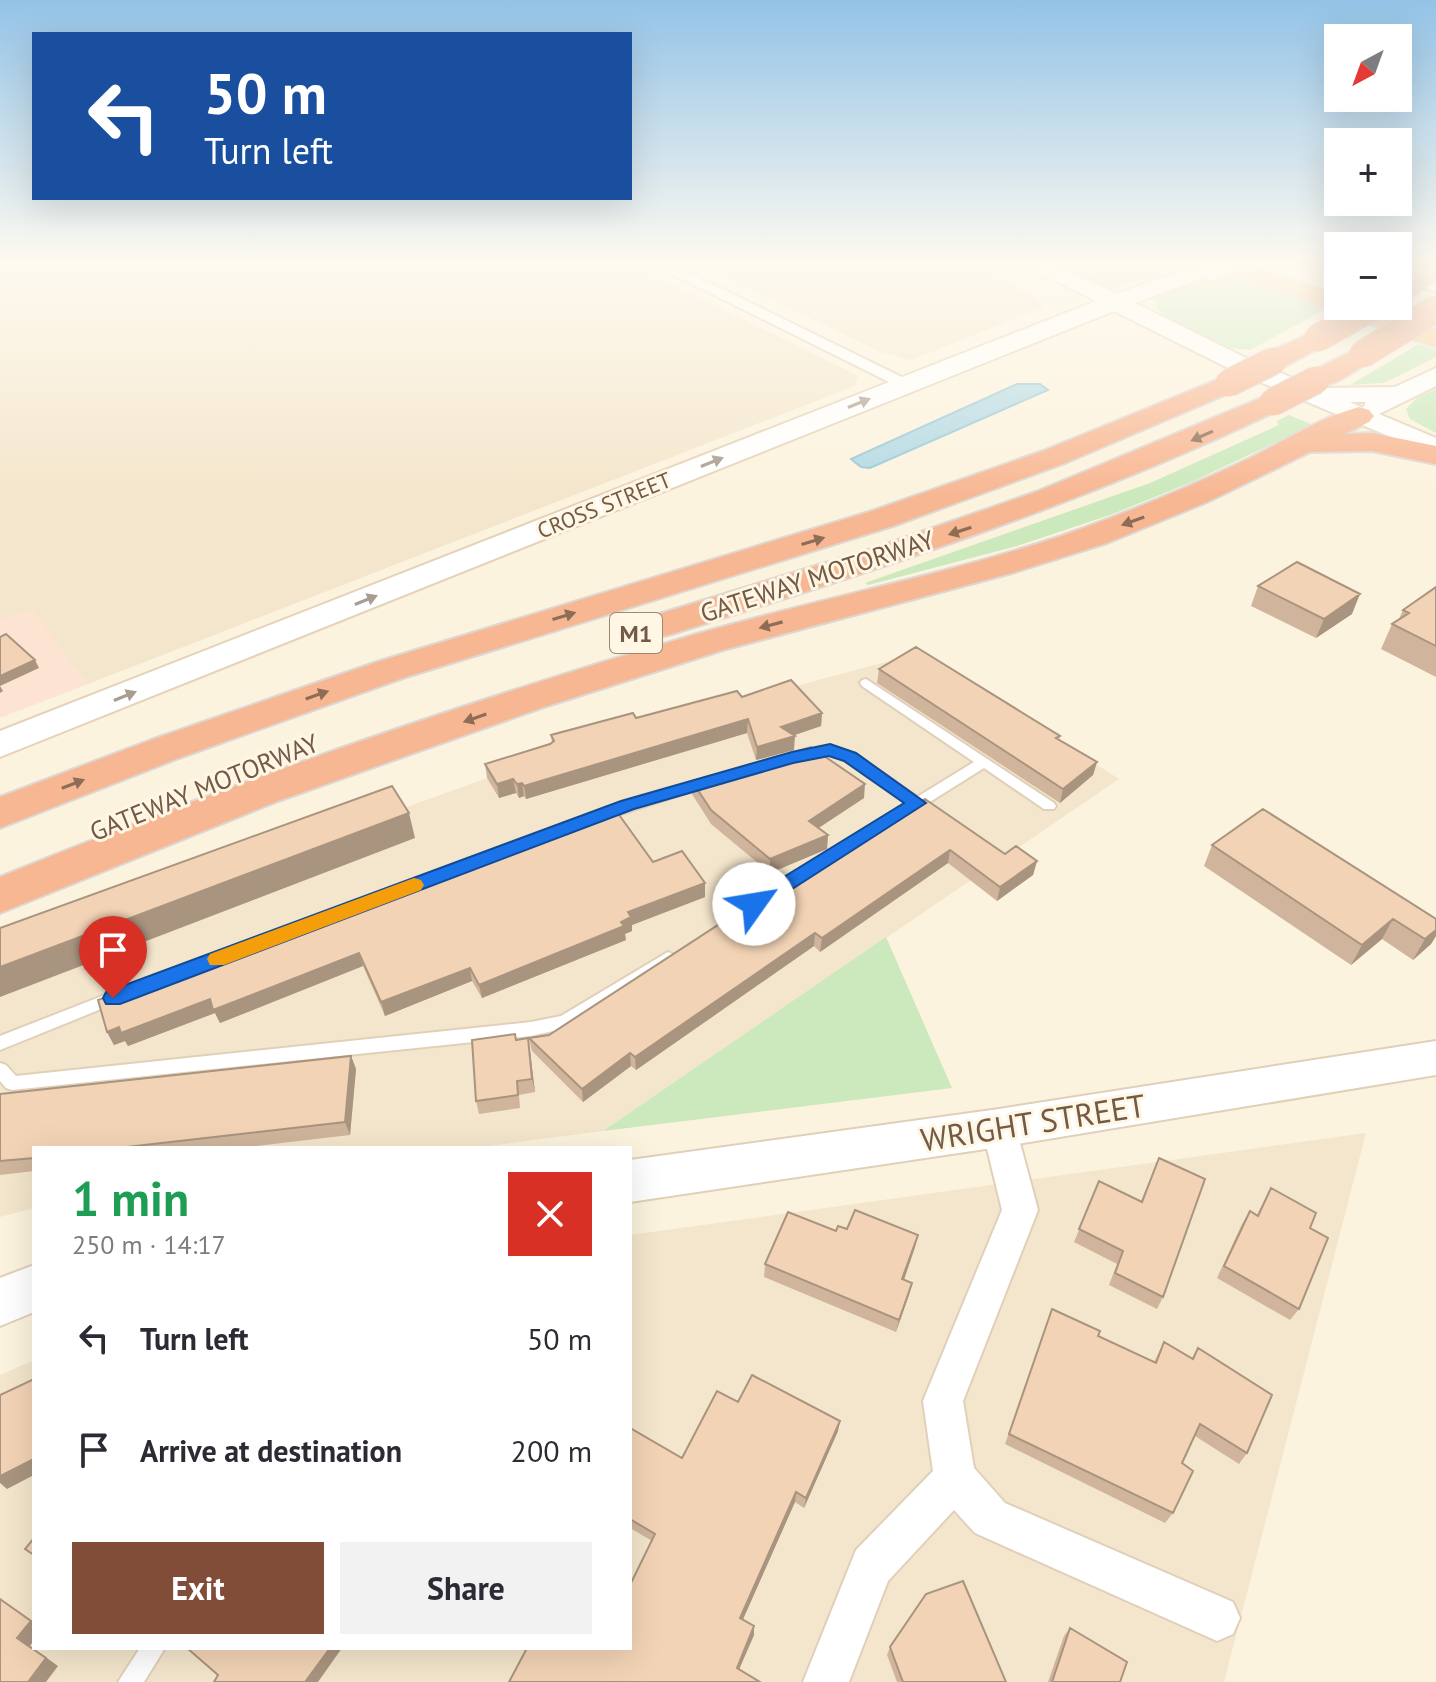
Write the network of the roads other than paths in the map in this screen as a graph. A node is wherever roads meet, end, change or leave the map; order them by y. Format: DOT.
graph roads {
  1 [pos="815,339"];
  2 [pos="1019,339"];
  3 [pos="1187,339"];
  4 [pos="1315,339"];
  5 [pos="1387,339"];
  6 [pos="1436,376"];
  7 [pos="907,384"];
  8 [pos="1297,391"];
  9 [pos="1380,404"];
  10 [pos="1436,440"];
  11 [pos="1302,445"];
  12 [pos="1436,448"];
  13 [pos="1436,455"];
  14 [pos="866,683"];
  15 [pos="0,745"];
  16 [pos="792,757"];
  17 [pos="984,762"];
  18 [pos="717,779"];
  19 [pos="917,803"];
  20 [pos="1049,806"];
  21 [pos="0,813"];
  22 [pos="584,821"];
  23 [pos="0,869"];
  24 [pos="809,870"];
  25 [pos="0,896"];
  26 [pos="687,946"];
  27 [pos="130,992"];
  28 [pos="0,1043"];
  29 [pos="1436,1058"];
  30 [pos="0,1070"];
  31 [pos="999,1128"];
  32 [pos="632,1181"];
  33 [pos="32,1289"];
  34 [pos="0,1302"];
  35 [pos="955,1478"];
  36 [pos="1217,1618"];
  37 [pos="153,1650"];
  38 [pos="130,1682"];
  39 [pos="826,1682"];
  1 -- 7 [label="street"];
  2 -- 7 [label="main road, CROSS STREET"];
  3 -- 8 [label="main road"];
  21 -- 4 [label="highway, GATEWAY MOTORWAY / M1, one-way, bridge"];
  5 -- 8 [label="highway, GATEWAY MOTORWAY / M1, bridge"];
  6 -- 9 [label="main road"];
  15 -- 7 [label="main road, CROSS STREET, one-way"];
  8 -- 9 [label="main road"];
  8 -- 9 [label="main road"];
  8 -- 23 [label="highway, GATEWAY MOTORWAY / M1, one-way"];
  9 -- 10 [label="main road"];
  9 -- 11 [label="highway"];
  9 -- 12 [label="main road"];
  11 -- 13 [label="highway"];
  11 -- 25 [label="highway, one-way"];
  14 -- 17 [label="lane"];
  16 -- 19 [label="lane"];
  17 -- 19 [label="lane"];
  17 -- 20 [label="lane"];
  18 -- 22 [label="lane"];
  19 -- 24 [label="lane"];
  26 -- 30 [label="lane"];
  27 -- 28 [label="lane"];
  29 -- 31 [label="street, WRIGHT STREET"];
  31 -- 32 [label="street, WRIGHT STREET"];
  31 -- 35 [label="street"];
  33 -- 34 [label="street"];
  35 -- 36 [label="street"];
  35 -- 39 [label="street"];
  37 -- 38 [label="lane"];
}
